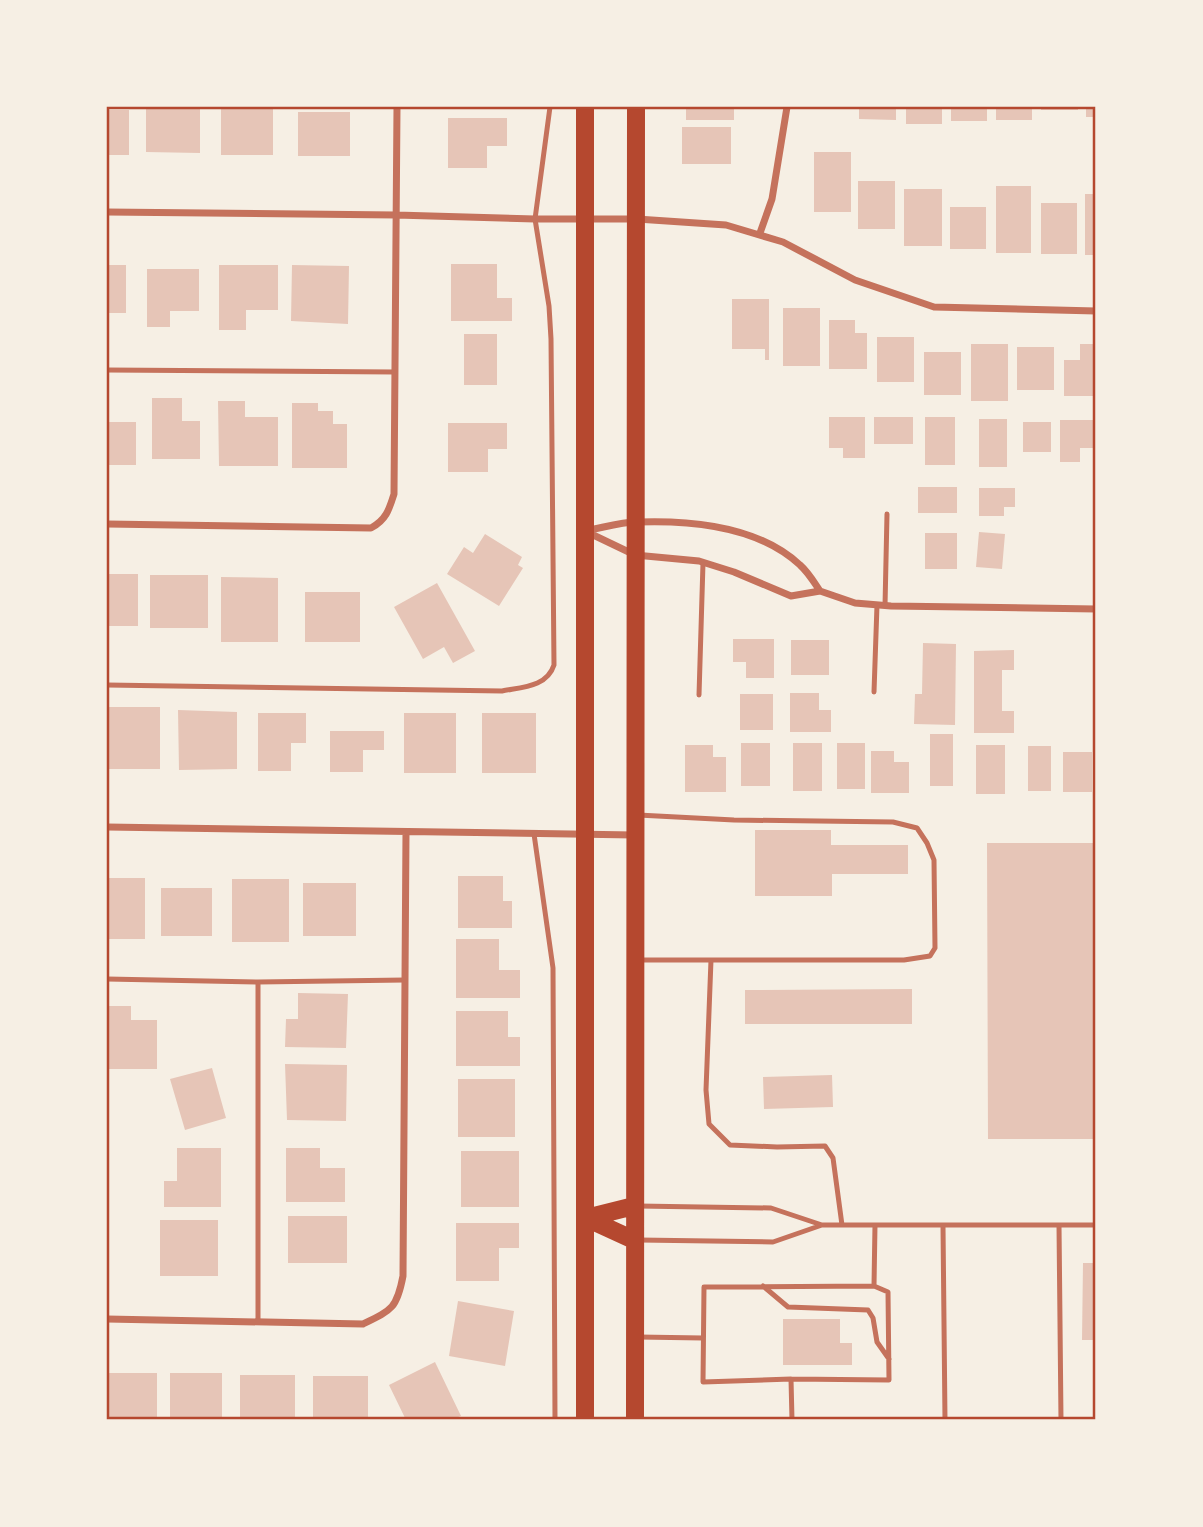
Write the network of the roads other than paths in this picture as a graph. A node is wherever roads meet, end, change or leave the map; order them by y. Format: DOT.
graph roads {
  1 [pos="397,107"];
  2 [pos="550,107"];
  3 [pos="585,107"];
  4 [pos="636,107"];
  5 [pos="787,107"];
  6 [pos="107,212"];
  7 [pos="397,215"];
  8 [pos="536,219"];
  9 [pos="636,219"];
  10 [pos="585,220"];
  11 [pos="760,233"];
  12 [pos="1096,311"];
  13 [pos="107,370"];
  14 [pos="395,372"];
  15 [pos="887,514"];
  16 [pos="636,522"];
  17 [pos="107,524"];
  18 [pos="583,531"];
  19 [pos="635,555"];
  20 [pos="703,563"];
  21 [pos="820,591"];
  22 [pos="881,605"];
  23 [pos="1096,610"];
  24 [pos="107,685"];
  25 [pos="874,692"];
  26 [pos="699,695"];
  27 [pos="634,815"];
  28 [pos="107,827"];
  29 [pos="406,832"];
  30 [pos="534,834"];
  31 [pos="586,835"];
  32 [pos="634,835"];
  33 [pos="634,960"];
  34 [pos="711,960"];
  35 [pos="107,979"];
  36 [pos="405,980"];
  37 [pos="258,982"];
  38 [pos="634,1206"];
  39 [pos="586,1218"];
  40 [pos="1059,1224"];
  41 [pos="1096,1224"];
  42 [pos="822,1225"];
  43 [pos="842,1225"];
  44 [pos="875,1225"];
  45 [pos="943,1226"];
  46 [pos="634,1240"];
  47 [pos="763,1286"];
  48 [pos="874,1286"];
  49 [pos="107,1319"];
  50 [pos="258,1321"];
  51 [pos="634,1337"];
  52 [pos="703,1338"];
  53 [pos="889,1359"];
  54 [pos="791,1379"];
  55 [pos="555,1420"];
  56 [pos="585,1420"];
  57 [pos="635,1420"];
  58 [pos="792,1420"];
  59 [pos="945,1420"];
  60 [pos="1061,1420"];
  1 -- 7 [label="street"];
  2 -- 8 [label="lane"];
  3 -- 10 [label="main road"];
  4 -- 9 [label="main road"];
  5 -- 11 [label="street"];
  6 -- 7 [label="street"];
  7 -- 8 [label="street"];
  7 -- 14 [label="street"];
  8 -- 10 [label="street"];
  8 -- 24 [label="lane"];
  9 -- 10 [label="street"];
  9 -- 11 [label="street"];
  9 -- 16 [label="main road"];
  10 -- 18 [label="main road"];
  11 -- 12 [label="street"];
  13 -- 14 [label="lane"];
  14 -- 17 [label="street"];
  15 -- 22 [label="lane"];
  16 -- 18 [label="street"];
  16 -- 19 [label="main road"];
  16 -- 21 [label="street"];
  18 -- 19 [label="street"];
  18 -- 31 [label="main road"];
  19 -- 20 [label="street"];
  19 -- 27 [label="main road"];
  20 -- 21 [label="street"];
  20 -- 26 [label="lane"];
  21 -- 22 [label="street"];
  22 -- 23 [label="street"];
  22 -- 25 [label="lane"];
  27 -- 32 [label="main road"];
  27 -- 34 [label="lane"];
  28 -- 29 [label="street"];
  29 -- 30 [label="street"];
  29 -- 36 [label="street"];
  30 -- 31 [label="street"];
  30 -- 55 [label="lane"];
  31 -- 32 [label="street"];
  31 -- 39 [label="main road"];
  32 -- 33 [label="main road"];
  33 -- 34 [label="lane"];
  33 -- 38 [label="main road"];
  34 -- 43 [label="lane"];
  35 -- 37 [label="lane"];
  36 -- 37 [label="lane"];
  36 -- 50 [label="street"];
  37 -- 50 [label="lane"];
  38 -- 39 [label="main road"];
  38 -- 42 [label="lane"];
  38 -- 46 [label="main road"];
  39 -- 46 [label="main road"];
  39 -- 56 [label="main road"];
  40 -- 41 [label="lane"];
  40 -- 45 [label="lane"];
  40 -- 60 [label="lane"];
  42 -- 43 [label="lane"];
  42 -- 46 [label="lane"];
  43 -- 44 [label="lane"];
  44 -- 45 [label="lane"];
  44 -- 48 [label="lane"];
  45 -- 59 [label="lane"];
  46 -- 51 [label="main road"];
  47 -- 48 [label="lane"];
  47 -- 52 [label="lane"];
  47 -- 53 [label="lane"];
  48 -- 53 [label="lane"];
  49 -- 50 [label="street"];
  51 -- 52 [label="lane"];
  51 -- 57 [label="main road"];
  52 -- 54 [label="lane"];
  53 -- 54 [label="lane"];
  54 -- 58 [label="lane"];
}
